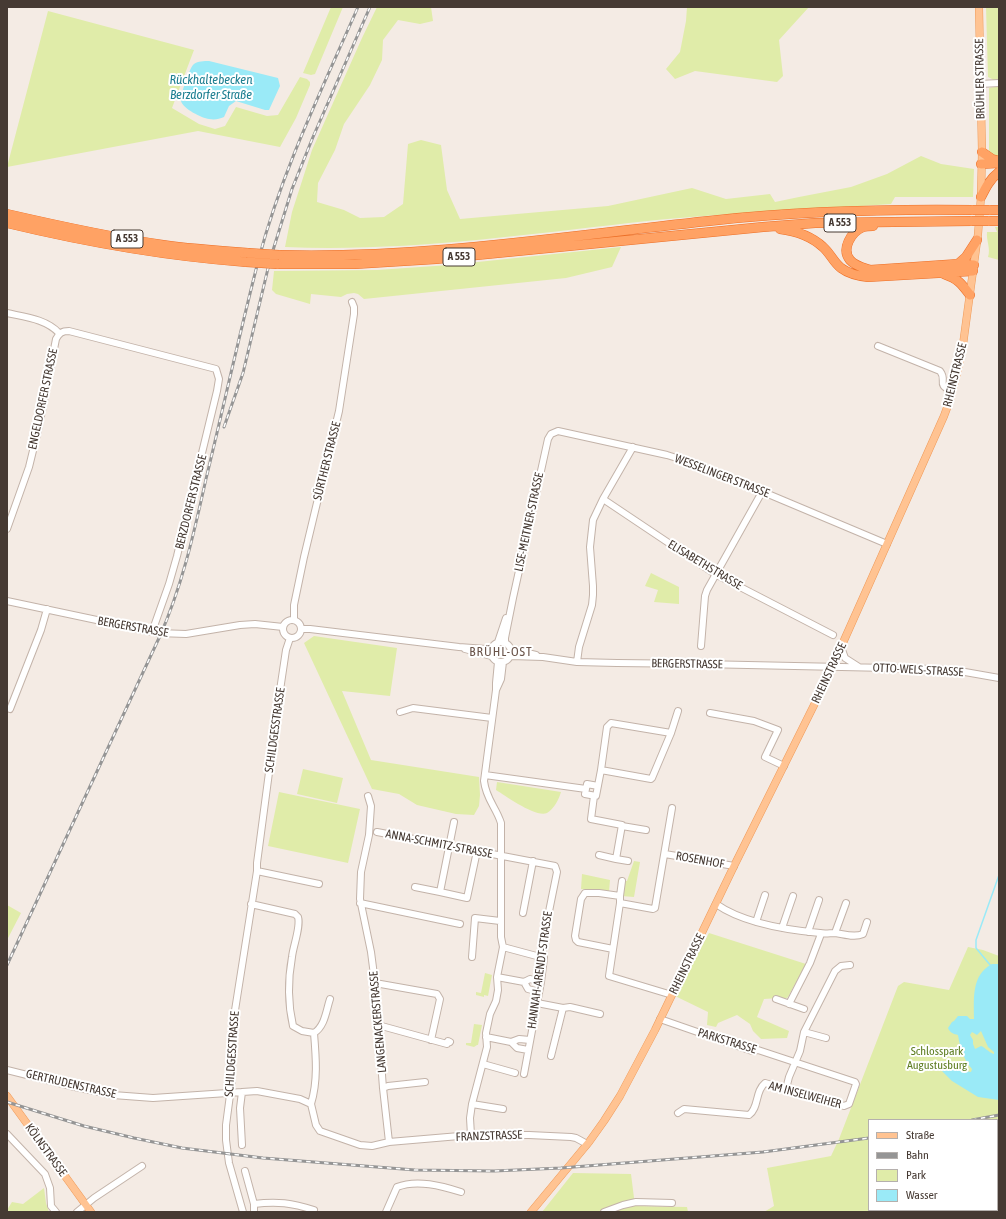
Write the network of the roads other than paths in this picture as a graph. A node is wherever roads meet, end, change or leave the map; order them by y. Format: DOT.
graph roads {
  1 [pos="979,7"];
  2 [pos="999,83"];
  3 [pos="980,84"];
  4 [pos="982,152"];
  5 [pos="999,162"];
  6 [pos="981,167"];
  7 [pos="999,171"];
  8 [pos="981,197"];
  9 [pos="999,210"];
  10 [pos="7,214"];
  11 [pos="916,221"];
  12 [pos="999,221"];
  13 [pos="7,223"];
  14 [pos="763,226"];
  15 [pos="977,240"];
  16 [pos="247,258"];
  17 [pos="278,259"];
  18 [pos="958,264"];
  19 [pos="974,268"];
  20 [pos="941,273"];
  21 [pos="970,295"];
  22 [pos="352,302"];
  23 [pos="7,313"];
  24 [pos="59,333"];
  25 [pos="878,346"];
  26 [pos="216,369"];
  27 [pos="952,391"];
  28 [pos="551,434"];
  29 [pos="633,447"];
  30 [pos="762,492"];
  31 [pos="603,499"];
  32 [pos="7,529"];
  33 [pos="886,544"];
  34 [pos="715,574"];
  35 [pos="7,600"];
  36 [pos="47,609"];
  37 [pos="510,611"];
  38 [pos="294,620"];
  39 [pos="283,627"];
  40 [pos="301,629"];
  41 [pos="152,632"];
  42 [pos="833,635"];
  43 [pos="290,638"];
  44 [pos="498,642"];
  45 [pos="505,642"];
  46 [pos="701,646"];
  47 [pos="459,647"];
  48 [pos="841,647"];
  49 [pos="491,648"];
  50 [pos="511,649"];
  51 [pos="492,656"];
  52 [pos="510,656"];
  53 [pos="543,658"];
  54 [pos="501,662"];
  55 [pos="577,662"];
  56 [pos="832,666"];
  57 [pos="860,667"];
  58 [pos="999,678"];
  59 [pos="10,709"];
  60 [pos="678,711"];
  61 [pos="400,712"];
  62 [pos="710,713"];
  63 [pos="492,718"];
  64 [pos="671,733"];
  65 [pos="784,766"];
  66 [pos="601,770"];
  67 [pos="485,775"];
  68 [pos="598,786"];
  69 [pos="586,789"];
  70 [pos="368,796"];
  71 [pos="594,796"];
  72 [pos="672,808"];
  73 [pos="454,822"];
  74 [pos="622,826"];
  75 [pos="646,830"];
  76 [pos="377,832"];
  77 [pos="660,833"];
  78 [pos="668,834"];
  79 [pos="449,845"];
  80 [pos="477,851"];
  81 [pos="665,854"];
  82 [pos="500,855"];
  83 [pos="599,855"];
  84 [pos="616,859"];
  85 [pos="533,861"];
  86 [pos="628,861"];
  87 [pos="555,866"];
  88 [pos="734,866"];
  89 [pos="257,871"];
  90 [pos="622,881"];
  91 [pos="320,884"];
  92 [pos="415,887"];
  93 [pos="440,892"];
  94 [pos="765,894"];
  95 [pos="793,896"];
  96 [pos="620,900"];
  97 [pos="820,900"];
  98 [pos="360,903"];
  99 [pos="846,903"];
  100 [pos="251,904"];
  101 [pos="716,904"];
  102 [pos="523,913"];
  103 [pos="500,921"];
  104 [pos="756,922"];
  105 [pos="867,922"];
  106 [pos="460,924"];
  107 [pos="782,928"];
  108 [pos="808,932"];
  109 [pos="835,933"];
  110 [pos="821,934"];
  111 [pos="503,947"];
  112 [pos="613,949"];
  113 [pos="472,957"];
  114 [pos="544,958"];
  115 [pos="850,965"];
  116 [pos="497,977"];
  117 [pos="524,982"];
  118 [pos="541,982"];
  119 [pos="375,983"];
  120 [pos="539,992"];
  121 [pos="672,995"];
  122 [pos="330,999"];
  123 [pos="776,999"];
  124 [pos="537,1003"];
  125 [pos="789,1004"];
  126 [pos="563,1008"];
  127 [pos="804,1009"];
  128 [pos="600,1014"];
  129 [pos="660,1019"];
  130 [pos="378,1025"];
  131 [pos="804,1032"];
  132 [pos="314,1033"];
  133 [pos="486,1037"];
  134 [pos="826,1038"];
  135 [pos="431,1040"];
  136 [pos="530,1040"];
  137 [pos="450,1042"];
  138 [pos="511,1042"];
  139 [pos="528,1050"];
  140 [pos="550,1056"];
  141 [pos="795,1062"];
  142 [pos="483,1064"];
  143 [pos="7,1070"];
  144 [pos="515,1073"];
  145 [pos="524,1074"];
  146 [pos="425,1082"];
  147 [pos="383,1088"];
  148 [pos="786,1089"];
  149 [pos="231,1092"];
  150 [pos="242,1092"];
  151 [pos="7,1096"];
  152 [pos="852,1096"];
  153 [pos="310,1104"];
  154 [pos="472,1104"];
  155 [pos="503,1109"];
  156 [pos="678,1113"];
  157 [pos="7,1134"];
  158 [pos="471,1135"];
  159 [pos="389,1142"];
  160 [pos="587,1144"];
  161 [pos="242,1145"];
  162 [pos="142,1166"];
  163 [pos="245,1171"];
  164 [pos="461,1192"];
  165 [pos="672,1203"];
  166 [pos="85,1204"];
  167 [pos="254,1204"];
  168 [pos="314,1210"];
  169 [pos="56,1212"];
  170 [pos="77,1212"];
  171 [pos="91,1212"];
  172 [pos="243,1212"];
  173 [pos="254,1212"];
  174 [pos="386,1212"];
  175 [pos="531,1212"];
  176 [pos="604,1212"];
  1 -- 3 [label="main road, BRÜHLER STRASSE"];
  2 -- 3 [label="street"];
  3 -- 4 [label="main road, BRÜHLER STRASSE"];
  4 -- 5 [label="highway"];
  4 -- 6 [label="main road, RHEINSTRASSE"];
  5 -- 6 [label="highway"];
  6 -- 7 [label="highway"];
  6 -- 8 [label="main road, RHEINSTRASSE"];
  7 -- 8 [label="highway"];
  8 -- 15 [label="main road, RHEINSTRASSE"];
  9 -- 17 [label="highway, A 553, bridge"];
  10 -- 16 [label="highway, A 553"];
  11 -- 12 [label="highway, A 553, bridge"];
  11 -- 14 [label="highway, A 553"];
  11 -- 18 [label="highway"];
  13 -- 16 [label="highway, A 553"];
  14 -- 17 [label="highway, A 553"];
  14 -- 20 [label="highway"];
  15 -- 18 [label="highway"];
  15 -- 19 [label="main road, RHEINSTRASSE"];
  16 -- 17 [label="highway, A 553, bridge"];
  18 -- 19 [label="highway"];
  19 -- 20 [label="highway"];
  19 -- 21 [label="main road, RHEINSTRASSE"];
  20 -- 21 [label="highway"];
  21 -- 27 [label="main road, RHEINSTRASSE"];
  22 -- 38 [label="street, SÜRTHER STRASSE"];
  23 -- 24 [label="street"];
  24 -- 26 [label="street, ENGELDORFER STRASSE"];
  24 -- 32 [label="street, ENGELDORFER STRASSE"];
  25 -- 27 [label="street"];
  26 -- 41 [label="street, BERZDORFER STRASSE"];
  27 -- 33 [label="main road, RHEINSTRASSE"];
  28 -- 29 [label="street, WESSELINGER STRASSE"];
  28 -- 37 [label="street, LISE-MEITNER-STRASSE"];
  29 -- 30 [label="street, WESSELINGER STRASSE"];
  29 -- 31 [label="street"];
  30 -- 33 [label="street, WESSELINGER STRASSE"];
  30 -- 34 [label="street"];
  31 -- 34 [label="street, ELISABETHSTRASSE"];
  31 -- 55 [label="street"];
  33 -- 48 [label="main road, RHEINSTRASSE"];
  34 -- 42 [label="street, ELISABETHSTRASSE"];
  34 -- 46 [label="street"];
  35 -- 36 [label="street, BERGERSTRASSE"];
  36 -- 41 [label="street, BERGERSTRASSE"];
  36 -- 59 [label="street"];
  37 -- 44 [label="street, LISE-MEITNER-STRASSE"];
  37 -- 45 [label="street, LISE-MEITNER-STRASSE"];
  38 -- 39 [label="street"];
  38 -- 40 [label="street"];
  39 -- 41 [label="street, BERGERSTRASSE"];
  39 -- 43 [label="street"];
  40 -- 43 [label="street"];
  40 -- 47 [label="street"];
  43 -- 89 [label="street, SCHILDGESSTRASSE"];
  44 -- 45 [label="street"];
  44 -- 49 [label="street"];
  45 -- 50 [label="street"];
  47 -- 49 [label="street"];
  47 -- 51 [label="street"];
  48 -- 56 [label="main road, RHEINSTRASSE"];
  48 -- 57 [label="street, OTTO-WELS-STRASSE"];
  49 -- 51 [label="street"];
  50 -- 52 [label="street"];
  50 -- 53 [label="street, BERGERSTRASSE"];
  51 -- 54 [label="street"];
  52 -- 53 [label="street, BERGERSTRASSE"];
  52 -- 54 [label="street"];
  53 -- 55 [label="street, BERGERSTRASSE"];
  54 -- 63 [label="street"];
  55 -- 56 [label="street, BERGERSTRASSE"];
  56 -- 57 [label="street, OTTO-WELS-STRASSE"];
  56 -- 65 [label="main road, RHEINSTRASSE"];
  57 -- 58 [label="street, OTTO-WELS-STRASSE"];
  60 -- 64 [label="street"];
  61 -- 63 [label="street"];
  62 -- 65 [label="street"];
  63 -- 67 [label="street"];
  64 -- 66 [label="street"];
  64 -- 66 [label="street"];
  65 -- 88 [label="main road, RHEINSTRASSE"];
  66 -- 68 [label="street"];
  67 -- 69 [label="street"];
  67 -- 82 [label="street"];
  68 -- 69 [label="street"];
  68 -- 71 [label="street"];
  69 -- 71 [label="street"];
  70 -- 98 [label="street, LANGENACKERSTRASSE"];
  71 -- 74 [label="street"];
  72 -- 78 [label="street, ROSENHOF"];
  73 -- 79 [label="street"];
  74 -- 75 [label="street"];
  74 -- 84 [label="street"];
  76 -- 79 [label="street, ANNA-SCHMITZ-STRASSE"];
  77 -- 78 [label="street, ROSENHOF"];
  78 -- 81 [label="street, ROSENHOF"];
  79 -- 80 [label="street, ANNA-SCHMITZ-STRASSE"];
  79 -- 93 [label="street"];
  80 -- 82 [label="street, ANNA-SCHMITZ-STRASSE"];
  80 -- 93 [label="street"];
  81 -- 88 [label="street, ROSENHOF"];
  81 -- 96 [label="street, ROSENHOF"];
  82 -- 85 [label="street, ANNA-SCHMITZ-STRASSE"];
  82 -- 103 [label="street"];
  83 -- 84 [label="street"];
  84 -- 86 [label="street"];
  85 -- 87 [label="street, ANNA-SCHMITZ-STRASSE"];
  85 -- 102 [label="street"];
  87 -- 114 [label="street, HANNAH-ARENDT-STRASSE"];
  88 -- 101 [label="main road, RHEINSTRASSE"];
  89 -- 91 [label="street"];
  89 -- 100 [label="street, SCHILDGESSTRASSE"];
  90 -- 96 [label="street"];
  92 -- 93 [label="street"];
  94 -- 104 [label="street"];
  95 -- 107 [label="street"];
  96 -- 112 [label="street"];
  96 -- 112 [label="street"];
  97 -- 108 [label="street"];
  98 -- 106 [label="street"];
  98 -- 119 [label="street, LANGENACKERSTRASSE"];
  99 -- 109 [label="street"];
  100 -- 132 [label="street"];
  100 -- 149 [label="street, SCHILDGESSTRASSE"];
  101 -- 104 [label="street"];
  101 -- 121 [label="main road, RHEINSTRASSE"];
  103 -- 111 [label="street"];
  103 -- 113 [label="street"];
  104 -- 107 [label="street"];
  105 -- 109 [label="street"];
  107 -- 108 [label="street"];
  108 -- 110 [label="street"];
  109 -- 110 [label="street"];
  110 -- 125 [label="street"];
  111 -- 114 [label="street"];
  111 -- 116 [label="street"];
  112 -- 121 [label="street"];
  114 -- 118 [label="street, HANNAH-ARENDT-STRASSE"];
  115 -- 131 [label="street"];
  116 -- 117 [label="street"];
  116 -- 133 [label="street"];
  117 -- 118 [label="street"];
  117 -- 120 [label="street"];
  118 -- 120 [label="street, HANNAH-ARENDT-STRASSE"];
  119 -- 130 [label="street, LANGENACKERSTRASSE"];
  119 -- 135 [label="street"];
  120 -- 124 [label="street, HANNAH-ARENDT-STRASSE"];
  121 -- 129 [label="main road, RHEINSTRASSE"];
  122 -- 132 [label="street"];
  123 -- 125 [label="street"];
  124 -- 126 [label="street"];
  124 -- 136 [label="street, HANNAH-ARENDT-STRASSE"];
  125 -- 127 [label="street"];
  126 -- 128 [label="street"];
  126 -- 140 [label="street"];
  129 -- 141 [label="street, PARKSTRASSE"];
  129 -- 160 [label="main road, RHEINSTRASSE"];
  130 -- 135 [label="street"];
  130 -- 147 [label="street, LANGENACKERSTRASSE"];
  131 -- 134 [label="street"];
  131 -- 141 [label="street"];
  132 -- 153 [label="street"];
  133 -- 138 [label="street"];
  133 -- 142 [label="street"];
  135 -- 137 [label="street"];
  136 -- 138 [label="street"];
  136 -- 139 [label="street, HANNAH-ARENDT-STRASSE"];
  138 -- 139 [label="street"];
  139 -- 145 [label="street, HANNAH-ARENDT-STRASSE"];
  141 -- 148 [label="street"];
  141 -- 152 [label="street, PARKSTRASSE"];
  142 -- 144 [label="street"];
  142 -- 154 [label="street"];
  143 -- 149 [label="street, GERTRUDENSTRASSE"];
  146 -- 147 [label="street"];
  147 -- 159 [label="street, LANGENACKERSTRASSE"];
  148 -- 152 [label="street, AM INSELWEIHER"];
  148 -- 156 [label="street, AM INSELWEIHER"];
  149 -- 150 [label="street, GERTRUDENSTRASSE"];
  149 -- 172 [label="street, SCHILDGESSTRASSE"];
  150 -- 153 [label="street, GERTRUDENSTRASSE"];
  150 -- 161 [label="street, SCHILDGESSTRASSE"];
  151 -- 166 [label="main road, KÖLNSTRASSE"];
  153 -- 159 [label="street, FRANZSTRASSE"];
  154 -- 155 [label="street"];
  154 -- 158 [label="street"];
  157 -- 169 [label="street"];
  158 -- 159 [label="street, FRANZSTRASSE"];
  158 -- 160 [label="street, FRANZSTRASSE"];
  160 -- 175 [label="main road, RHEINSTRASSE"];
  162 -- 166 [label="street"];
  163 -- 167 [label="street"];
  164 -- 174 [label="street"];
  165 -- 176 [label="street"];
  166 -- 170 [label="street"];
  166 -- 171 [label="main road, KÖLNSTRASSE"];
  167 -- 168 [label="street"];
  167 -- 173 [label="street"];
}
